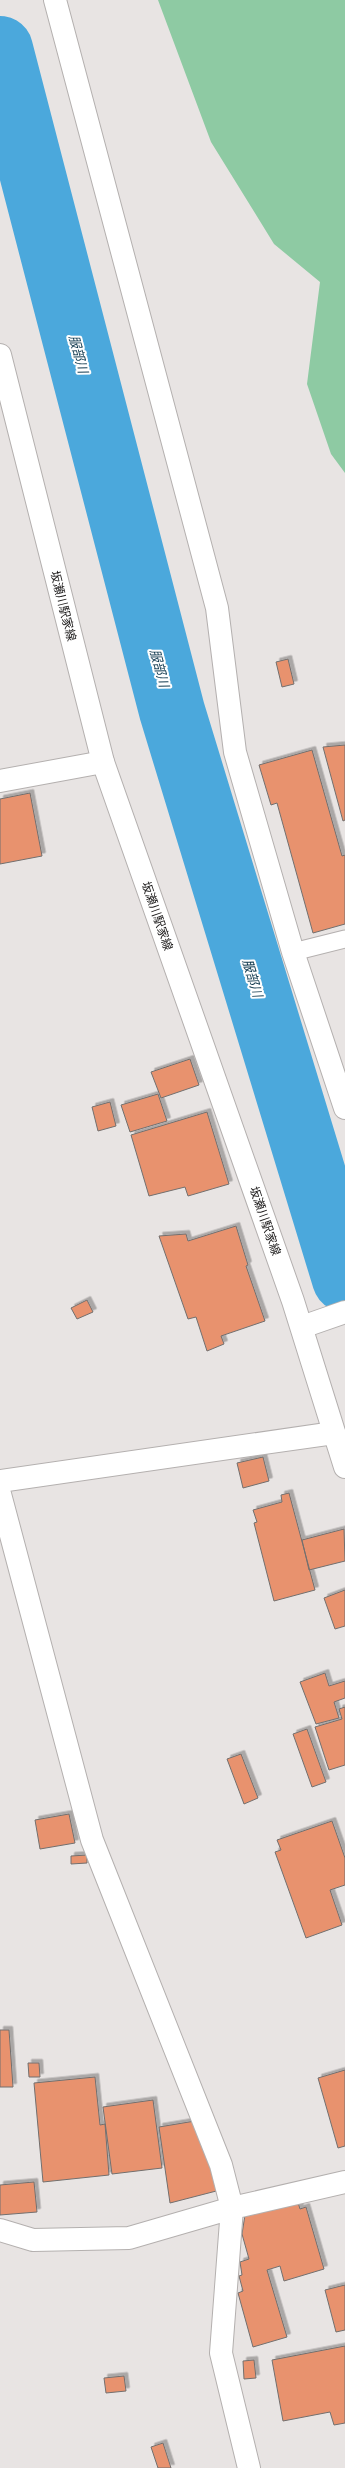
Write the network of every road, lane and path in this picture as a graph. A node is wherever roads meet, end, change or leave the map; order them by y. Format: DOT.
graph roads {
  1 [pos="55,0"];
  2 [pos="0,355"];
  3 [pos="102,762"];
  4 [pos="0,781"];
  5 [pos="345,939"];
  6 [pos="293,952"];
  7 [pos="345,1108"];
  8 [pos="345,1312"];
  9 [pos="302,1327"];
  10 [pos="334,1433"];
  11 [pos="345,1467"];
  12 [pos="0,1481"];
  13 [pos="0,1494"];
  14 [pos="345,2182"];
  15 [pos="232,2208"];
  16 [pos="0,2230"];
  17 [pos="249,2468"];
  1 -- 6 [label="street"];
  2 -- 3 [label="street, 坂瀬川駅家線"];
  3 -- 4 [label="street"];
  3 -- 9 [label="street, 坂瀬川駅家線"];
  5 -- 6 [label="lane"];
  6 -- 7 [label="street"];
  8 -- 9 [label="street"];
  9 -- 10 [label="street, 坂瀬川駅家線"];
  10 -- 11 [label="street, 坂瀬川駅家線"];
  10 -- 12 [label="street"];
  13 -- 15 [label="street"];
  14 -- 15 [label="street"];
  15 -- 16 [label="street"];
  15 -- 17 [label="street"];
}
